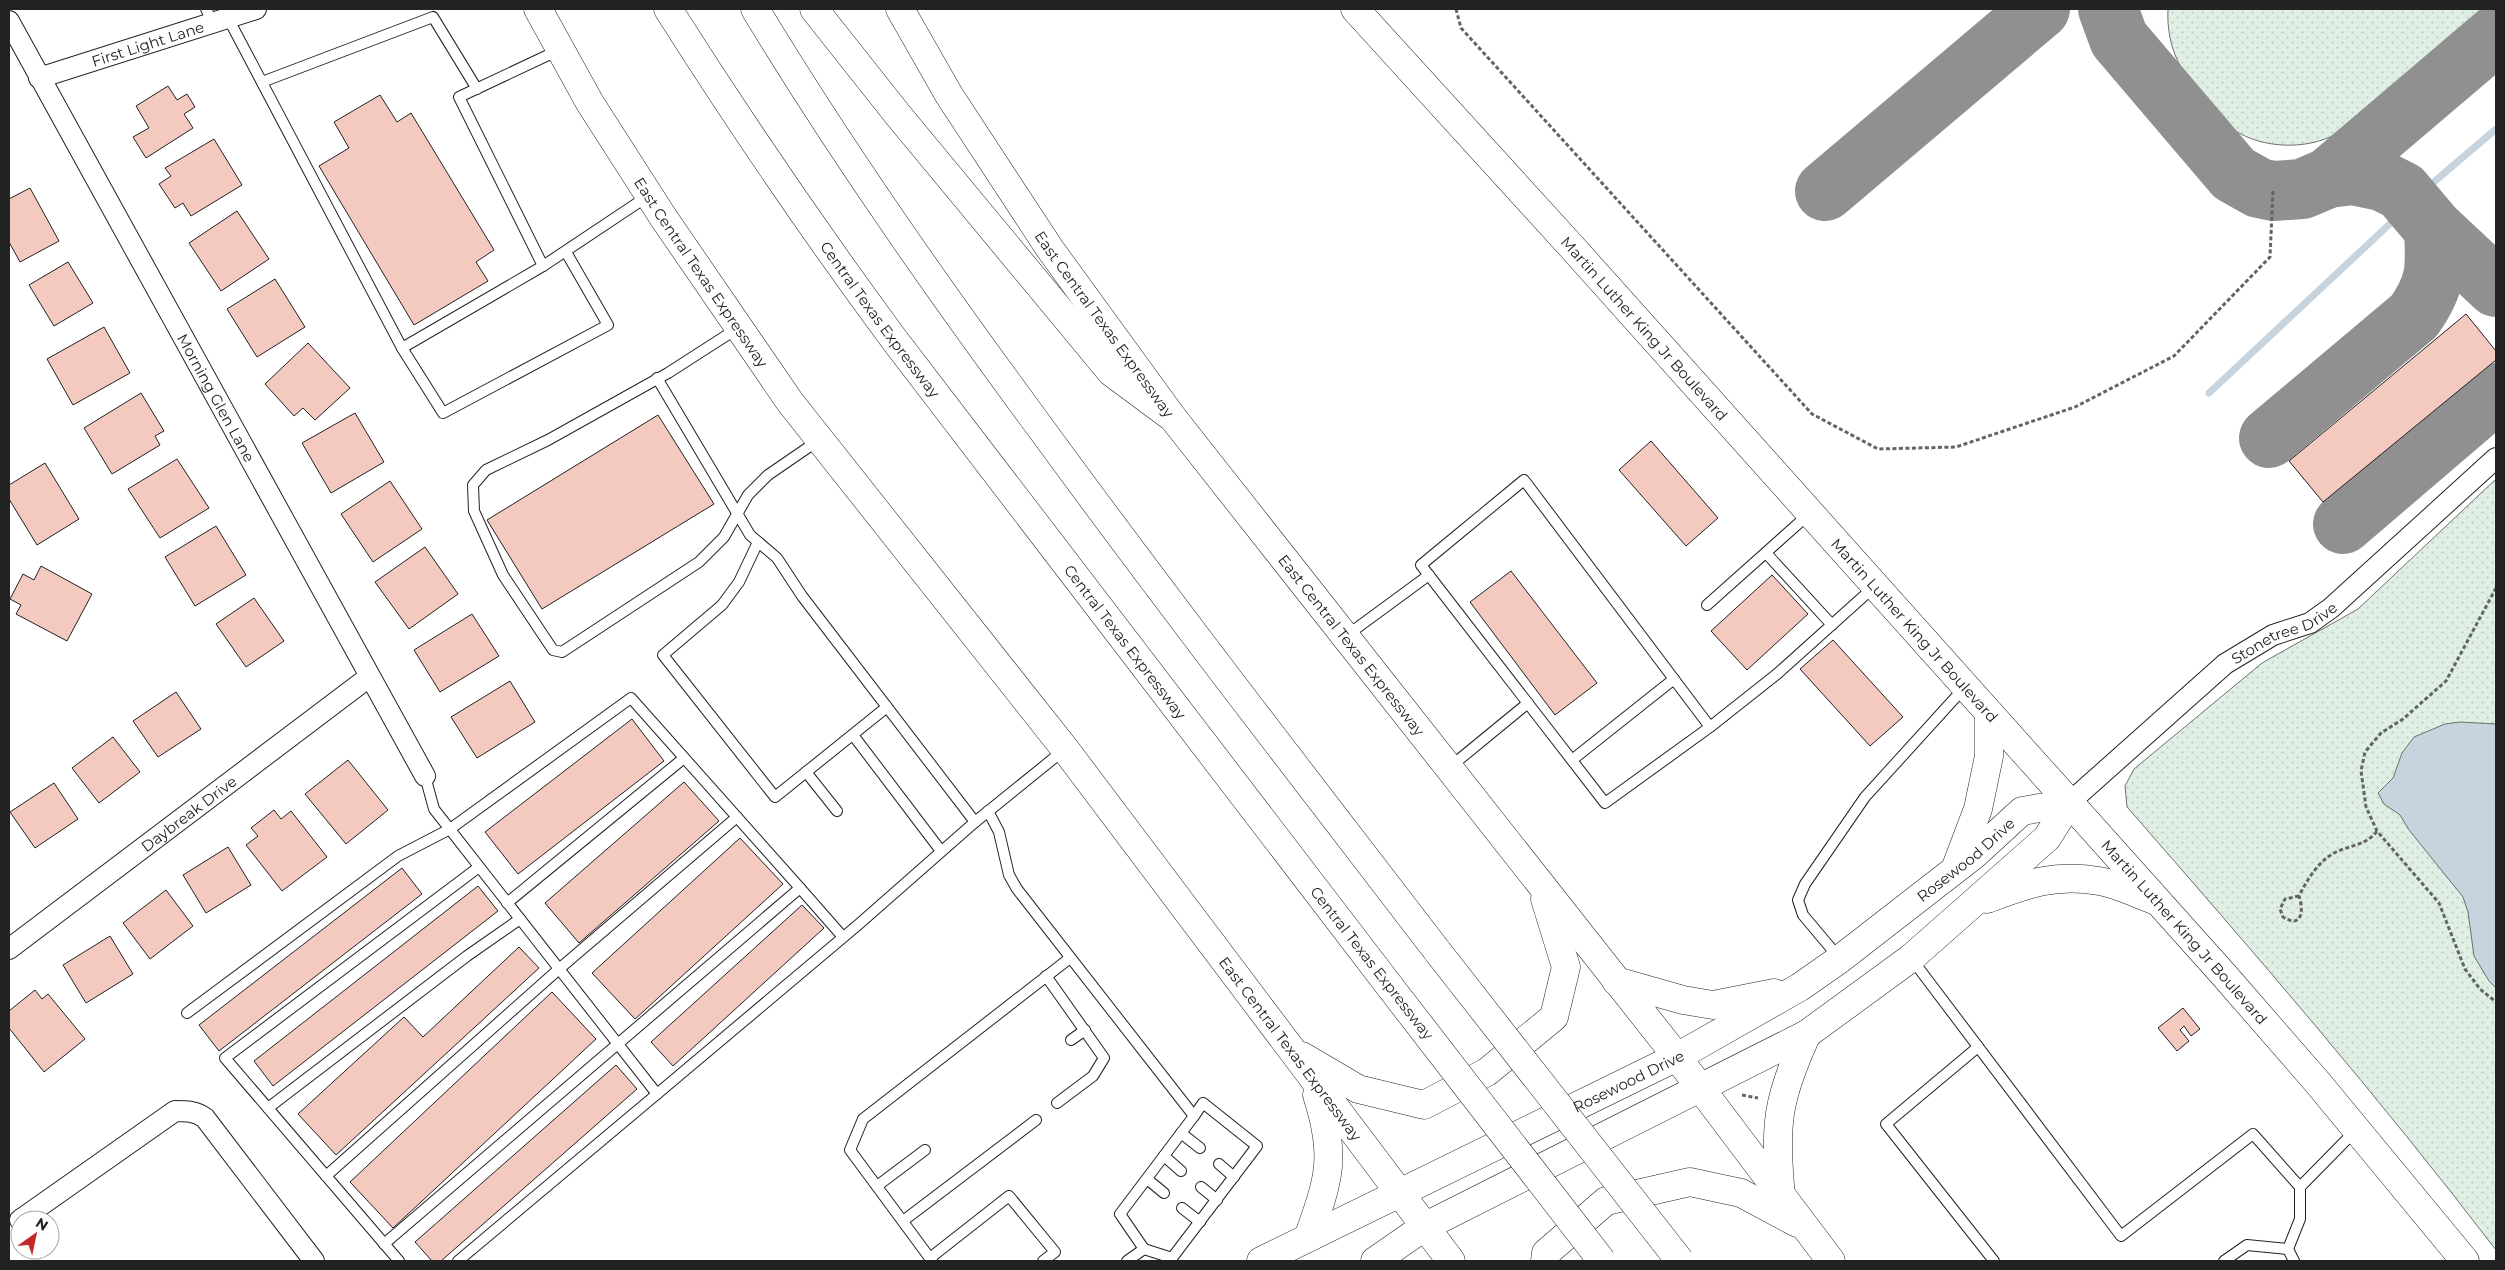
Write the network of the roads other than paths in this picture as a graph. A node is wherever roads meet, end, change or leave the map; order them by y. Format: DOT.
graph roads {
  1 [pos="256,9"];
  2 [pos="538,9"];
  3 [pos="668,9"];
  4 [pos="755,9"];
  5 [pos="814,9"];
  6 [pos="900,9"];
  7 [pos="1354,9"];
  8 [pos="216,16"];
  9 [pos="9,21"];
  10 [pos="560,49"];
  11 [pos="39,78"];
  12 [pos="262,82"];
  13 [pos="477,89"];
  14 [pos="649,195"];
  15 [pos="566,252"];
  16 [pos="544,266"];
  17 [pos="739,328"];
  18 [pos="402,348"];
  19 [pos="658,378"];
  20 [pos="1173,418"];
  21 [pos="820,439"];
  22 [pos="2496,458"];
  23 [pos="736,512"];
  24 [pos="1810,513"];
  25 [pos="758,542"];
  26 [pos="1766,552"];
  27 [pos="1429,575"];
  28 [pos="1876,586"];
  29 [pos="1707,605"];
  30 [pos="1832,625"];
  31 [pos="1346,636"];
  32 [pos="369,677"];
  33 [pos="1674,679"];
  34 [pos="1966,686"];
  35 [pos="1528,703"];
  36 [pos="887,707"];
  37 [pos="1989,713"];
  38 [pos="1710,726"];
  39 [pos="852,735"];
  40 [pos="1064,749"];
  41 [pos="684,758"];
  42 [pos="1572,760"];
  43 [pos="1450,767"];
  44 [pos="806,772"];
  45 [pos="425,776"];
  46 [pos="2069,803"];
  47 [pos="837,811"];
  48 [pos="988,811"];
  49 [pos="737,817"];
  50 [pos="975,822"];
  51 [pos="450,829"];
  52 [pos="941,851"];
  53 [pos="479,867"];
  54 [pos="1956,867"];
  55 [pos="1540,883"];
  56 [pos="800,888"];
  57 [pos="2158,902"];
  58 [pos="507,903"];
  59 [pos="1971,905"];
  60 [pos="520,920"];
  61 [pos="843,938"];
  62 [pos="9,949"];
  63 [pos="1070,958"];
  64 [pos="1911,958"];
  65 [pos="1840,959"];
  66 [pos="559,969"];
  67 [pos="1046,976"];
  68 [pos="1616,981"];
  69 [pos="1800,988"];
  70 [pos="187,1013"];
  71 [pos="1085,1030"];
  72 [pos="1807,1034"];
  73 [pos="1071,1040"];
  74 [pos="618,1045"];
  75 [pos="1978,1047"];
  76 [pos="1290,1049"];
  77 [pos="1677,1057"];
  78 [pos="1310,1075"];
  79 [pos="1699,1089"];
  80 [pos="657,1094"];
  81 [pos="1057,1103"];
  82 [pos="268,1108"];
  83 [pos="1194,1116"];
  84 [pos="1036,1120"];
  85 [pos="2357,1129"];
  86 [pos="1181,1133"];
  87 [pos="1200,1148"];
  88 [pos="925,1150"];
  89 [pos="1164,1156"];
  90 [pos="1219,1164"];
  91 [pos="1181,1171"];
  92 [pos="326,1176"];
  93 [pos="1234,1177"];
  94 [pos="1147,1179"];
  95 [pos="877,1186"];
  96 [pos="1201,1187"];
  97 [pos="2300,1187"];
  98 [pos="1164,1193"];
  99 [pos="1398,1193"];
  100 [pos="1782,1196"];
  101 [pos="1217,1200"];
  102 [pos="1182,1208"];
  103 [pos="34,1210"];
  104 [pos="903,1221"];
  105 [pos="1200,1222"];
  106 [pos="1803,1226"];
  107 [pos="1424,1227"];
  108 [pos="1308,1238"];
  109 [pos="384,1244"];
  110 [pos="1144,1248"];
  111 [pos="2288,1250"];
  112 [pos="931,1260"];
  113 [pos="314,1261"];
  114 [pos="399,1261"];
  115 [pos="458,1261"];
  116 [pos="1043,1261"];
  117 [pos="1127,1261"];
  118 [pos="1261,1261"];
  119 [pos="1375,1261"];
  120 [pos="1451,1261"];
  121 [pos="1545,1261"];
  122 [pos="1602,1261"];
  123 [pos="1680,1261"];
  124 [pos="1830,1261"];
  125 [pos="1994,1261"];
  126 [pos="2224,1261"];
  127 [pos="2294,1261"];
  128 [pos="2465,1261"];
  1 -- 8 [label="street, First Light Lane"];
  2 -- 10 [label="main road, East Central Texas Expressway"];
  3 -- 122 [label="main road, Central Texas Expressway, bridge"];
  4 -- 123 [label="main road, bridge"];
  5 -- 20 [label="main road"];
  6 -- 20 [label="main road, East Central Texas Expressway"];
  7 -- 24 [label="main road, Martin Luther King Jr Boulevard"];
  8 -- 11 [label="street, First Light Lane"];
  8 -- 12 [label="lane"];
  9 -- 11 [label="street, Morning Glen Lane"];
  10 -- 13 [label="lane"];
  10 -- 14 [label="main road, East Central Texas Expressway"];
  11 -- 32 [label="street, Morning Glen Lane"];
  12 -- 13 [label="lane"];
  12 -- 18 [label="lane"];
  13 -- 16 [label="lane"];
  14 -- 15 [label="lane"];
  14 -- 17 [label="main road, East Central Texas Expressway"];
  15 -- 16 [label="lane"];
  15 -- 18 [label="lane"];
  16 -- 18 [label="lane"];
  17 -- 19 [label="lane"];
  17 -- 21 [label="main road, East Central Texas Expressway"];
  19 -- 23 [label="lane"];
  19 -- 23 [label="lane"];
  20 -- 31 [label="main road, East Central Texas Expressway"];
  21 -- 23 [label="lane"];
  21 -- 40 [label="main road, East Central Texas Expressway"];
  22 -- 46 [label="street, Stonetree Drive"];
  23 -- 25 [label="lane"];
  24 -- 26 [label="lane"];
  24 -- 28 [label="main road, Martin Luther King Jr Boulevard"];
  25 -- 36 [label="lane"];
  25 -- 44 [label="lane"];
  26 -- 29 [label="lane"];
  26 -- 30 [label="lane"];
  27 -- 31 [label="lane"];
  27 -- 33 [label="lane"];
  27 -- 35 [label="lane"];
  28 -- 30 [label="lane"];
  28 -- 34 [label="main road, Martin Luther King Jr Boulevard"];
  30 -- 38 [label="lane"];
  31 -- 43 [label="main road, East Central Texas Expressway"];
  32 -- 45 [label="street, Morning Glen Lane"];
  32 -- 62 [label="street, Daybreak Drive"];
  33 -- 38 [label="lane"];
  33 -- 42 [label="lane"];
  34 -- 37 [label="main road, Martin Luther King Jr Boulevard"];
  34 -- 65 [label="lane"];
  35 -- 42 [label="lane"];
  35 -- 43 [label="lane"];
  36 -- 39 [label="lane"];
  36 -- 50 [label="lane"];
  37 -- 46 [label="main road, Martin Luther King Jr Boulevard"];
  37 -- 54 [label="main road"];
  38 -- 42 [label="lane"];
  39 -- 44 [label="lane"];
  39 -- 52 [label="lane"];
  40 -- 48 [label="lane"];
  40 -- 76 [label="main road, East Central Texas Expressway"];
  41 -- 49 [label="lane"];
  41 -- 51 [label="lane"];
  41 -- 58 [label="lane"];
  43 -- 55 [label="main road, East Central Texas Expressway"];
  44 -- 47 [label="lane"];
  45 -- 51 [label="lane"];
  46 -- 54 [label="main road, Rosewood Drive"];
  46 -- 57 [label="main road, Martin Luther King Jr Boulevard"];
  46 -- 59 [label="main road"];
  48 -- 50 [label="lane"];
  48 -- 63 [label="lane"];
  49 -- 56 [label="lane"];
  49 -- 66 [label="lane"];
  50 -- 52 [label="lane"];
  51 -- 53 [label="lane"];
  51 -- 70 [label="lane"];
  52 -- 61 [label="lane"];
  53 -- 58 [label="lane"];
  53 -- 82 [label="lane"];
  54 -- 65 [label="main road, Rosewood Drive"];
  55 -- 68 [label="main road, East Central Texas Expressway"];
  55 -- 76 [label="main road"];
  56 -- 61 [label="lane"];
  56 -- 74 [label="lane"];
  57 -- 59 [label="main road"];
  57 -- 85 [label="main road, Martin Luther King Jr Boulevard"];
  58 -- 60 [label="lane"];
  59 -- 64 [label="main road"];
  60 -- 66 [label="lane"];
  60 -- 82 [label="lane"];
  61 -- 80 [label="lane"];
  63 -- 67 [label="lane"];
  63 -- 83 [label="lane"];
  64 -- 72 [label="main road"];
  64 -- 75 [label="lane"];
  65 -- 69 [label="main road, Rosewood Drive"];
  66 -- 74 [label="lane"];
  66 -- 92 [label="lane"];
  67 -- 71 [label="lane"];
  67 -- 95 [label="lane"];
  68 -- 69 [label="main road"];
  68 -- 77 [label="main road, East Central Texas Expressway"];
  69 -- 77 [label="main road, Rosewood Drive"];
  71 -- 73 [label="lane"];
  71 -- 81 [label="lane"];
  72 -- 79 [label="main road"];
  72 -- 100 [label="main road"];
  74 -- 80 [label="lane"];
  74 -- 109 [label="lane"];
  75 -- 97 [label="lane"];
  75 -- 125 [label="lane"];
  76 -- 78 [label="main road, East Central Texas Expressway"];
  77 -- 79 [label="main road, East Central Texas Expressway"];
  77 -- 99 [label="main road, Rosewood Drive"];
  78 -- 99 [label="main road, East Central Texas Expressway"];
  78 -- 108 [label="main road"];
  79 -- 100 [label="main road, East Central Texas Expressway"];
  79 -- 107 [label="main road"];
  80 -- 115 [label="lane"];
  82 -- 92 [label="lane"];
  83 -- 86 [label="lane"];
  83 -- 93 [label="lane"];
  84 -- 104 [label="lane"];
  85 -- 97 [label="lane"];
  85 -- 128 [label="main road, Martin Luther King Jr Boulevard"];
  86 -- 87 [label="lane"];
  86 -- 89 [label="lane"];
  88 -- 95 [label="lane"];
  89 -- 91 [label="lane"];
  89 -- 94 [label="lane"];
  90 -- 93 [label="lane"];
  92 -- 109 [label="lane"];
  93 -- 101 [label="lane"];
  94 -- 98 [label="lane"];
  94 -- 110 [label="lane"];
  95 -- 104 [label="lane"];
  96 -- 101 [label="lane"];
  97 -- 111 [label="lane"];
  99 -- 107 [label="main road, East Central Texas Expressway"];
  99 -- 108 [label="main road, Rosewood Drive"];
  100 -- 106 [label="main road, East Central Texas Expressway"];
  101 -- 105 [label="lane"];
  102 -- 105 [label="lane"];
  103 -- 113 [label="street"];
  104 -- 112 [label="lane"];
  105 -- 110 [label="lane"];
  106 -- 121 [label="main road"];
  106 -- 124 [label="main road, East Central Texas Expressway"];
  107 -- 119 [label="main road"];
  107 -- 120 [label="main road, East Central Texas Expressway"];
  108 -- 118 [label="main road, Rosewood Drive"];
  109 -- 114 [label="lane"];
  110 -- 117 [label="lane"];
  111 -- 126 [label="lane"];
  111 -- 127 [label="lane"];
  112 -- 116 [label="lane"];
}
